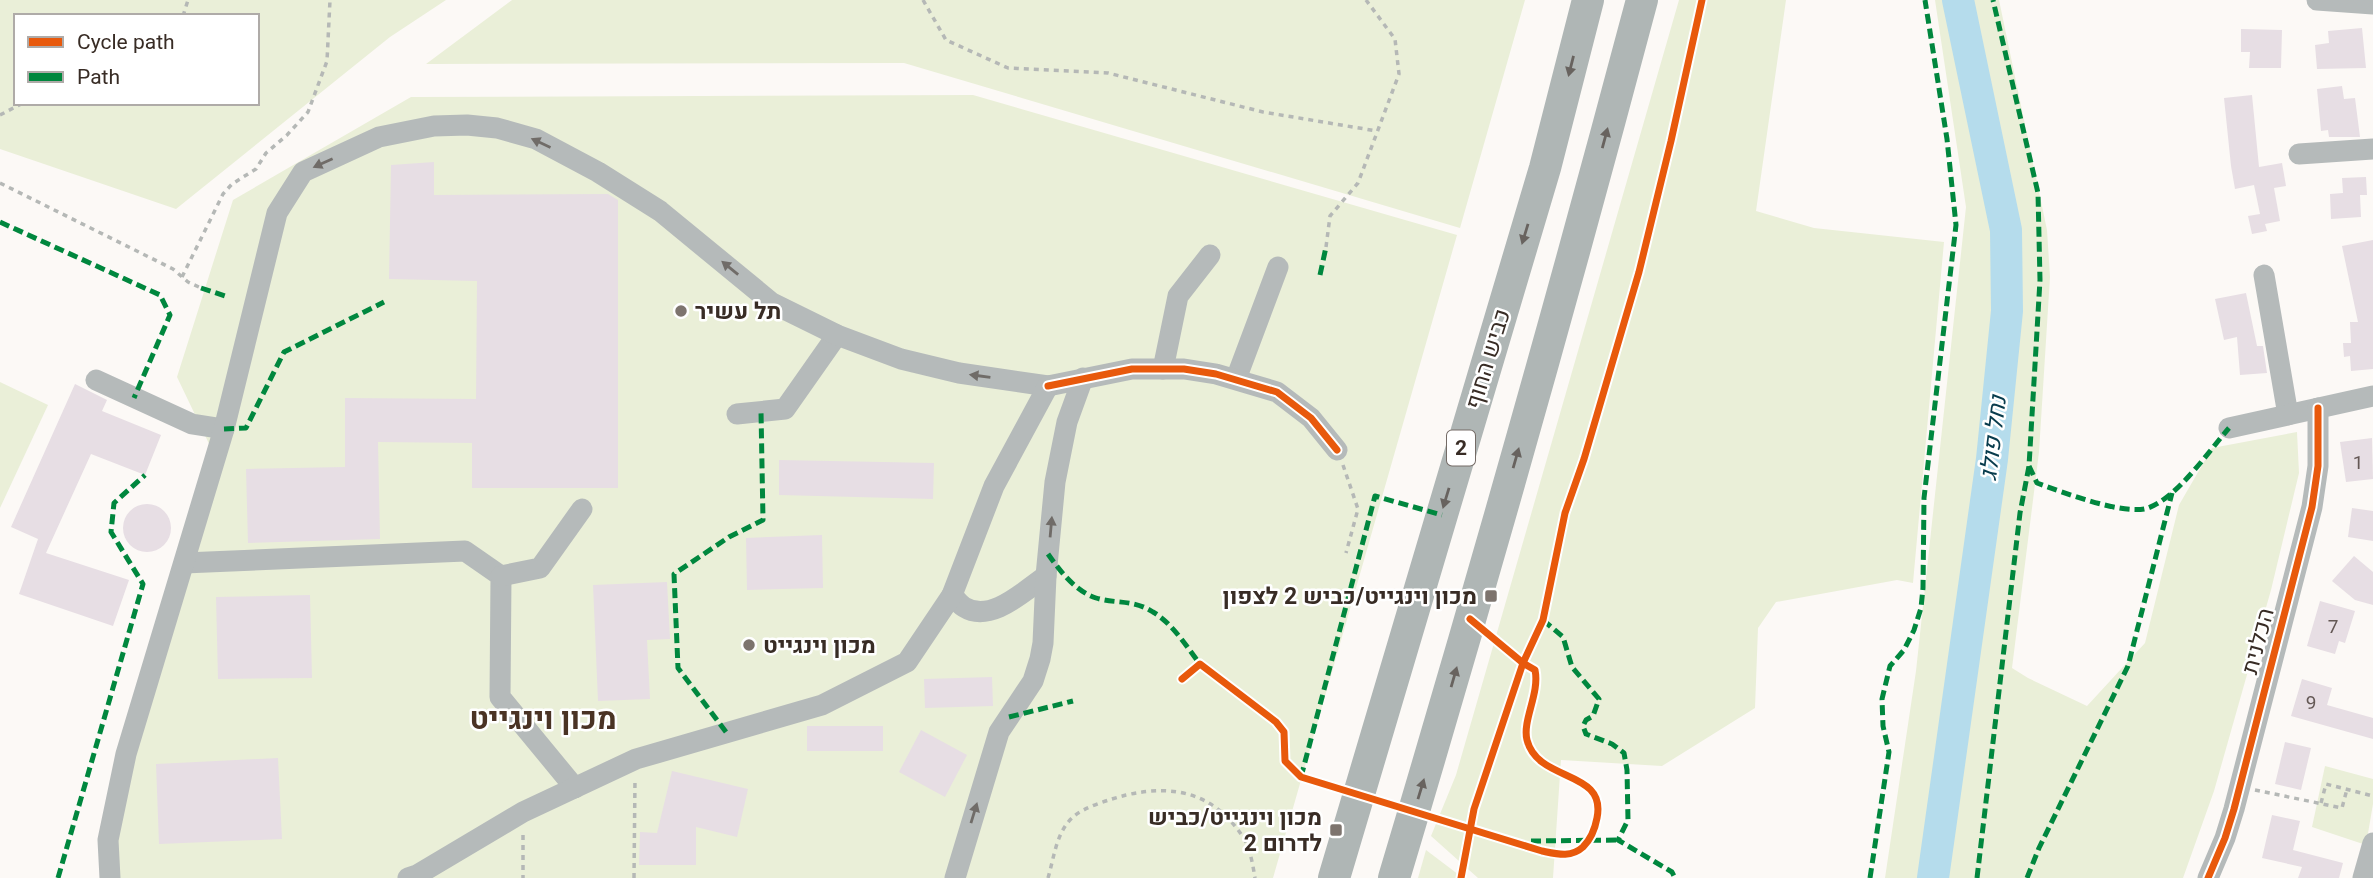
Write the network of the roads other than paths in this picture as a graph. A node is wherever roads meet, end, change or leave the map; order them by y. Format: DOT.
graph roads {
  1 [pos="1588,0"];
  2 [pos="1642,0"];
  3 [pos="2317,0"];
  4 [pos="2373,4"];
  5 [pos="2373,149"];
  6 [pos="2299,154"];
  7 [pos="1210,256"];
  8 [pos="1278,267"];
  9 [pos="2264,275"];
  10 [pos="836,335"];
  11 [pos="1163,369"];
  12 [pos="1083,378"];
  13 [pos="1236,379"];
  14 [pos="96,380"];
  15 [pos="1048,386"];
  16 [pos="2373,396"];
  17 [pos="2318,408"];
  18 [pos="737,414"];
  19 [pos="2288,415"];
  20 [pos="2229,428"];
  21 [pos="224,429"];
  22 [pos="1337,450"];
  23 [pos="582,509"];
  24 [pos="184,563"];
  25 [pos="501,576"];
  26 [pos="1046,576"];
  27 [pos="952,595"];
  28 [pos="575,788"];
  29 [pos="2373,843"];
  30 [pos="110,878"];
  31 [pos="408,878"];
  32 [pos="955,878"];
  33 [pos="1334,878"];
  34 [pos="1394,878"];
  35 [pos="2208,878"];
  36 [pos="2363,878"];
  1 -- 33 [label="highway, כביש החוף / 2, one-way"];
  34 -- 2 [label="highway, one-way"];
  3 -- 4 [label="street"];
  5 -- 6 [label="street"];
  7 -- 11 [label="street"];
  8 -- 13 [label="street"];
  9 -- 19 [label="street"];
  15 -- 10 [label="street, one-way"];
  10 -- 18 [label="street"];
  10 -- 21 [label="street, one-way"];
  11 -- 12 [label="street"];
  11 -- 13 [label="street"];
  12 -- 15 [label="street"];
  26 -- 12 [label="street, one-way"];
  13 -- 22 [label="street"];
  14 -- 21 [label="street"];
  15 -- 27 [label="street"];
  16 -- 17 [label="street"];
  17 -- 19 [label="street"];
  17 -- 35 [label="street, הכלנית"];
  19 -- 20 [label="street"];
  21 -- 24 [label="street"];
  23 -- 25 [label="street"];
  24 -- 25 [label="street"];
  24 -- 30 [label="street"];
  25 -- 28 [label="street"];
  26 -- 27 [label="street"];
  32 -- 26 [label="street, one-way"];
  27 -- 28 [label="street"];
  28 -- 31 [label="street"];
  29 -- 36 [label="street"];
}
